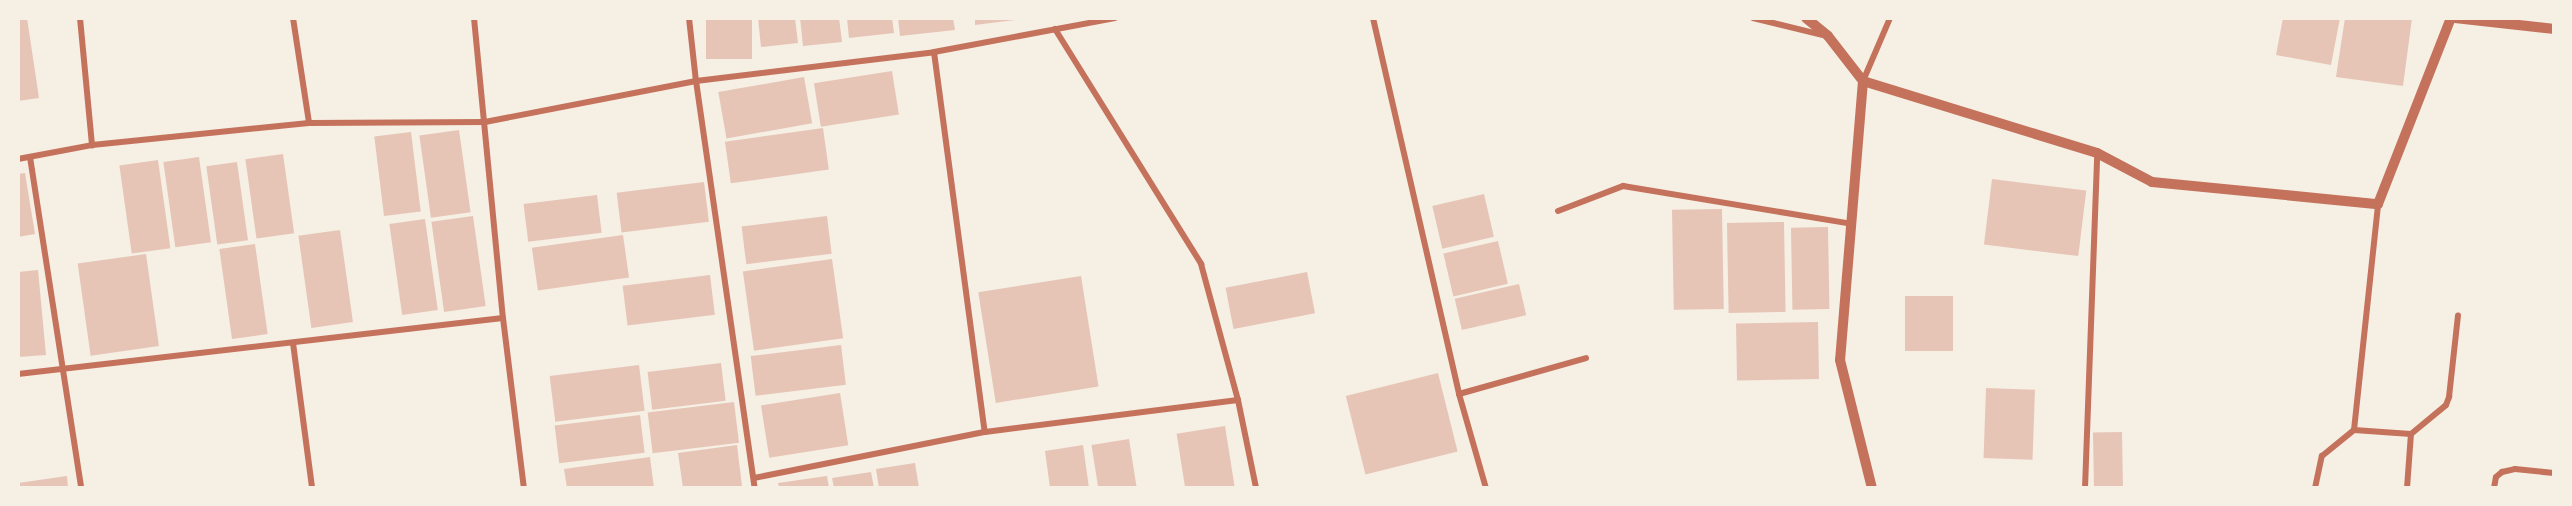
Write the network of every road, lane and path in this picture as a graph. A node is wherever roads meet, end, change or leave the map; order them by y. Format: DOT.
graph roads {
  1 [pos="80,18"];
  2 [pos="293,18"];
  3 [pos="474,18"];
  4 [pos="689,18"];
  5 [pos="1115,18"];
  6 [pos="1373,18"];
  7 [pos="1753,18"];
  8 [pos="1806,18"];
  9 [pos="1890,18"];
  10 [pos="2451,18"];
  11 [pos="2455,18"];
  12 [pos="1055,29"];
  13 [pos="2554,29"];
  14 [pos="1828,36"];
  15 [pos="934,52"];
  16 [pos="696,81"];
  17 [pos="1863,81"];
  18 [pos="485,122"];
  19 [pos="309,123"];
  20 [pos="92,146"];
  21 [pos="2097,153"];
  22 [pos="30,157"];
  23 [pos="18,159"];
  24 [pos="2378,204"];
  25 [pos="1558,211"];
  26 [pos="1853,224"];
  27 [pos="2458,315"];
  28 [pos="503,318"];
  29 [pos="293,343"];
  30 [pos="1586,358"];
  31 [pos="63,371"];
  32 [pos="18,374"];
  33 [pos="1459,394"];
  34 [pos="1238,399"];
  35 [pos="2354,430"];
  36 [pos="985,432"];
  37 [pos="2410,434"];
  38 [pos="2554,473"];
  39 [pos="754,478"];
  40 [pos="81,488"];
  41 [pos="312,488"];
  42 [pos="524,488"];
  43 [pos="755,488"];
  44 [pos="1256,488"];
  45 [pos="1486,488"];
  46 [pos="1872,488"];
  47 [pos="2085,488"];
  48 [pos="2315,488"];
  49 [pos="2407,488"];
  50 [pos="2494,488"];
  1 -- 20 [label="street"];
  2 -- 19 [label="street"];
  3 -- 18 [label="street"];
  4 -- 16 [label="street"];
  5 -- 12 [label="street"];
  6 -- 33 [label="street"];
  7 -- 14 [label="street"];
  8 -- 14 [label="street"];
  9 -- 17 [label="street"];
  10 -- 24 [label="street"];
  11 -- 13 [label="street"];
  12 -- 15 [label="street"];
  12 -- 34 [label="street"];
  14 -- 17 [label="street"];
  15 -- 16 [label="street"];
  15 -- 36 [label="street"];
  16 -- 18 [label="street"];
  16 -- 39 [label="street"];
  17 -- 21 [label="street"];
  17 -- 26 [label="street"];
  18 -- 19 [label="street"];
  18 -- 28 [label="street"];
  19 -- 20 [label="street"];
  20 -- 22 [label="street"];
  21 -- 24 [label="street"];
  21 -- 47 [label="street"];
  22 -- 23 [label="street"];
  22 -- 31 [label="street"];
  24 -- 35 [label="street"];
  25 -- 26 [label="street"];
  26 -- 46 [label="street"];
  27 -- 37 [label="street"];
  28 -- 29 [label="street"];
  28 -- 42 [label="street"];
  29 -- 31 [label="street"];
  29 -- 41 [label="street"];
  30 -- 33 [label="street"];
  31 -- 32 [label="street"];
  31 -- 40 [label="street"];
  33 -- 45 [label="street"];
  34 -- 36 [label="street"];
  34 -- 44 [label="street"];
  35 -- 37 [label="street"];
  35 -- 48 [label="street"];
  36 -- 39 [label="street"];
  37 -- 49 [label="street"];
  38 -- 50 [label="street"];
  39 -- 43 [label="street"];
}
